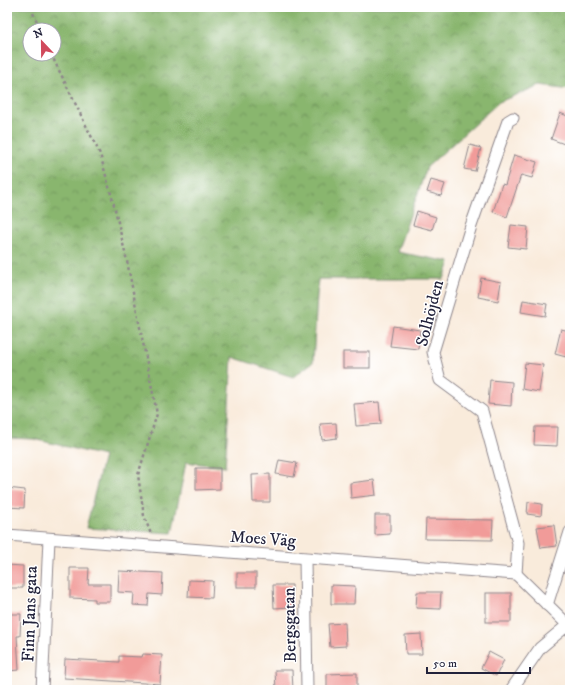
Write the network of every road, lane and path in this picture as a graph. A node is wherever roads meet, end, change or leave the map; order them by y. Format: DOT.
graph roads {
  1 [pos="33,7"];
  2 [pos="37,22"];
  3 [pos="55,62"];
  4 [pos="513,118"];
  5 [pos="570,532"];
  6 [pos="7,535"];
  7 [pos="49,539"];
  8 [pos="156,547"];
  9 [pos="305,559"];
  10 [pos="516,574"];
  11 [pos="547,605"];
  12 [pos="569,624"];
  13 [pos="42,690"];
  14 [pos="307,690"];
  15 [pos="511,690"];
  1 -- 2 [label="path"];
  3 -- 8 [label="path"];
  4 -- 10 [label="street, Solhöjden"];
  5 -- 11 [label="street"];
  6 -- 7 [label="street, Moes Väg"];
  7 -- 8 [label="street, Moes Väg"];
  7 -- 13 [label="street, Finn Jans gata"];
  8 -- 9 [label="street, Moes Väg"];
  9 -- 10 [label="street, Moes Väg"];
  9 -- 14 [label="street, Bergsgatan"];
  10 -- 11 [label="street"];
  11 -- 12 [label="street"];
  12 -- 15 [label="street"];
}
